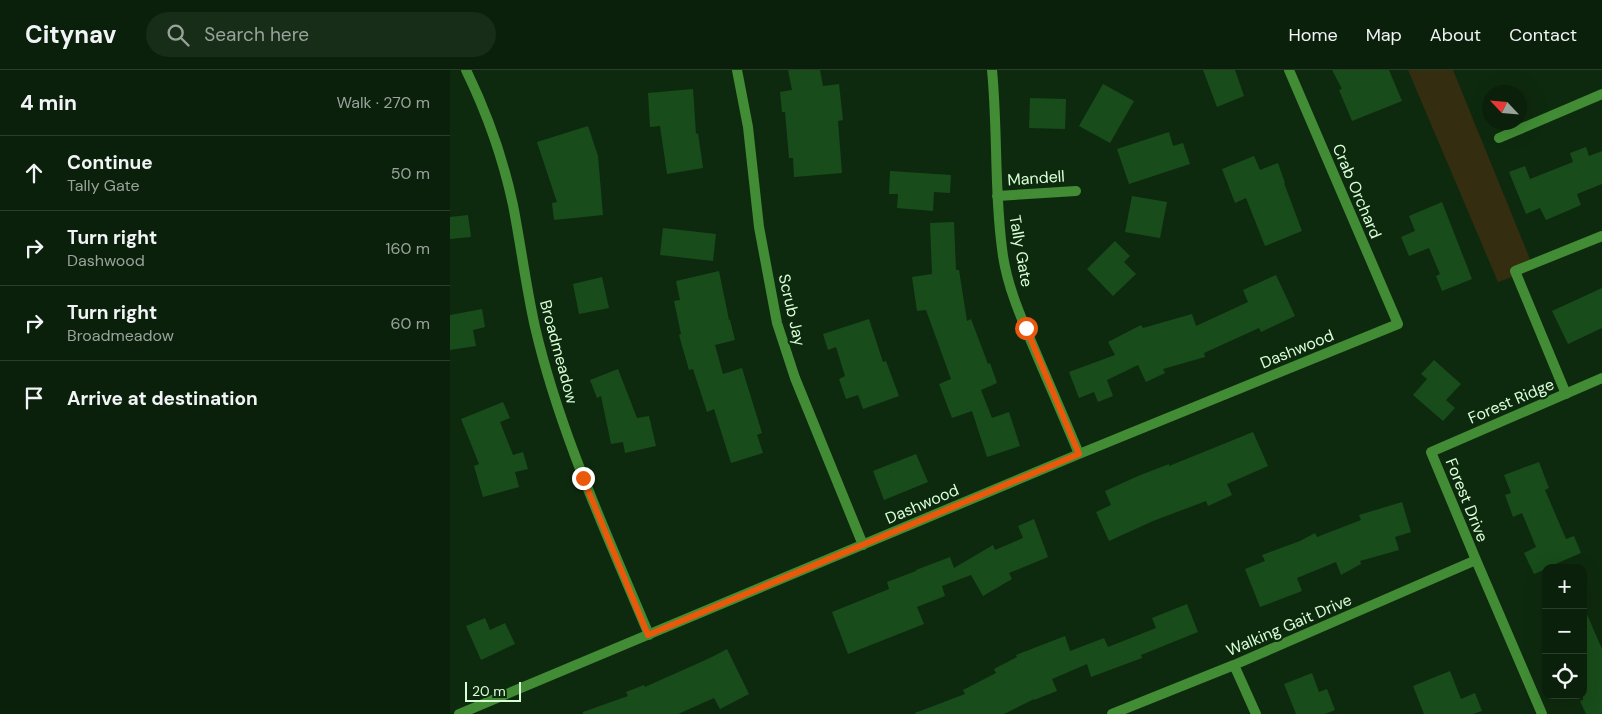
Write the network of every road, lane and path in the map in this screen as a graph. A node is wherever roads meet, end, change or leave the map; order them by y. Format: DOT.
graph roads {
  1 [pos="466,70"];
  2 [pos="737,70"];
  3 [pos="992,70"];
  4 [pos="1289,70"];
  5 [pos="1602,94"];
  6 [pos="1499,138"];
  7 [pos="1076,191"];
  8 [pos="997,196"];
  9 [pos="1602,236"];
  10 [pos="1398,324"];
  11 [pos="1602,378"];
  12 [pos="1566,394"];
  13 [pos="1431,452"];
  14 [pos="1079,454"];
  15 [pos="863,545"];
  16 [pos="1476,560"];
  17 [pos="648,635"];
  18 [pos="1234,665"];
  19 [pos="459,714"];
  20 [pos="1112,714"];
  21 [pos="1256,714"];
  22 [pos="1542,714"];
  1 -- 17 [label="street, Broadmeadow"];
  2 -- 15 [label="street, Scrub Jay"];
  3 -- 8 [label="street, Tally Gate"];
  4 -- 10 [label="street, Crab Orchard"];
  5 -- 6 [label="street"];
  7 -- 8 [label="street, Mandell"];
  8 -- 14 [label="street, Tally Gate"];
  9 -- 12 [label="street"];
  10 -- 14 [label="street, Dashwood"];
  11 -- 12 [label="street, Forest Ridge"];
  12 -- 13 [label="street, Forest Ridge"];
  13 -- 16 [label="street, Forest Drive"];
  14 -- 15 [label="street, Dashwood"];
  15 -- 17 [label="street, Dashwood"];
  16 -- 18 [label="street, Walking Gait Drive"];
  16 -- 22 [label="street, Forest Drive"];
  17 -- 19 [label="street, Dashwood"];
  18 -- 20 [label="street, Walking Gait Drive"];
  18 -- 21 [label="street"];
}
